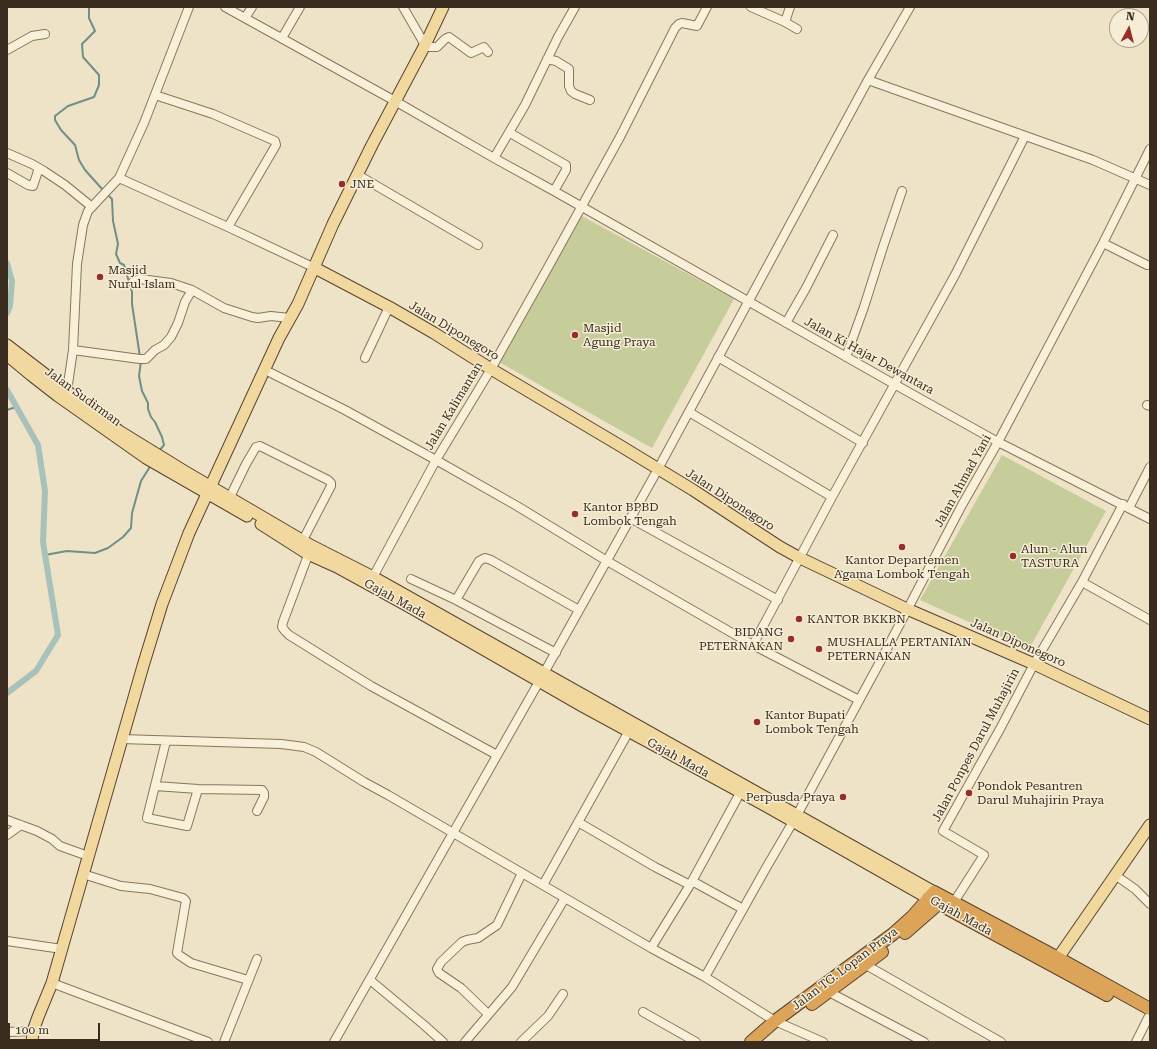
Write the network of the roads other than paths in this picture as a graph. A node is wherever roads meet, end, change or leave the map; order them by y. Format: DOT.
graph roads {
  1 [pos="189,7"];
  2 [pos="225,7"];
  3 [pos="252,7"];
  4 [pos="300,7"];
  5 [pos="403,7"];
  6 [pos="443,7"];
  7 [pos="575,7"];
  8 [pos="707,7"];
  9 [pos="751,7"];
  10 [pos="790,7"];
  11 [pos="910,7"];
  12 [pos="245,18"];
  13 [pos="785,22"];
  14 [pos="797,29"];
  15 [pos="45,34"];
  16 [pos="282,38"];
  17 [pos="425,46"];
  18 [pos="7,50"];
  19 [pos="488,52"];
  20 [pos="547,59"];
  21 [pos="868,80"];
  22 [pos="155,95"];
  23 [pos="590,100"];
  24 [pos="395,101"];
  25 [pos="510,133"];
  26 [pos="1025,136"];
  27 [pos="1150,149"];
  28 [pos="7,153"];
  29 [pos="494,158"];
  30 [pos="39,168"];
  31 [pos="7,173"];
  32 [pos="358,175"];
  33 [pos="119,178"];
  34 [pos="1136,178"];
  35 [pos="1150,185"];
  36 [pos="554,191"];
  37 [pos="902,191"];
  38 [pos="92,207"];
  39 [pos="581,207"];
  40 [pos="228,226"];
  41 [pos="833,234"];
  42 [pos="1103,244"];
  43 [pos="478,245"];
  44 [pos="1147,265"];
  45 [pos="314,268"];
  46 [pos="133,282"];
  47 [pos="192,290"];
  48 [pos="748,302"];
  49 [pos="389,307"];
  50 [pos="289,318"];
  51 [pos="786,323"];
  52 [pos="7,348"];
  53 [pos="73,350"];
  54 [pos="718,357"];
  55 [pos="846,357"];
  56 [pos="365,358"];
  57 [pos="491,369"];
  58 [pos="264,370"];
  59 [pos="894,384"];
  60 [pos="67,391"];
  61 [pos="689,412"];
  62 [pos="998,442"];
  63 [pos="863,443"];
  64 [pos="147,454"];
  65 [pos="436,460"];
  66 [pos="161,461"];
  67 [pos="1150,467"];
  68 [pos="658,469"];
  69 [pos="210,490"];
  70 [pos="230,497"];
  71 [pos="832,497"];
  72 [pos="1126,506"];
  73 [pos="630,518"];
  74 [pos="1150,519"];
  75 [pos="308,547"];
  76 [pos="800,558"];
  77 [pos="607,561"];
  78 [pos="373,577"];
  79 [pos="411,578"];
  80 [pos="1082,582"];
  81 [pos="456,600"];
  82 [pos="778,600"];
  83 [pos="579,610"];
  84 [pos="907,610"];
  85 [pos="436,618"];
  86 [pos="1150,620"];
  87 [pos="753,645"];
  88 [pos="556,653"];
  89 [pos="1034,664"];
  90 [pos="542,677"];
  91 [pos="859,700"];
  92 [pos="1150,719"];
  93 [pos="629,732"];
  94 [pos="121,739"];
  95 [pos="166,741"];
  96 [pos="497,755"];
  97 [pos="688,759"];
  98 [pos="155,786"];
  99 [pos="198,789"];
  100 [pos="740,792"];
  101 [pos="257,811"];
  102 [pos="795,819"];
  103 [pos="7,820"];
  104 [pos="578,822"];
  105 [pos="21,825"];
  106 [pos="1150,825"];
  107 [pos="453,833"];
  108 [pos="7,835"];
  109 [pos="88,856"];
  110 [pos="522,873"];
  111 [pos="83,874"];
  112 [pos="1115,875"];
  113 [pos="691,883"];
  114 [pos="543,885"];
  115 [pos="931,895"];
  116 [pos="565,898"];
  117 [pos="946,902"];
  118 [pos="1150,904"];
  119 [pos="743,909"];
  120 [pos="7,941"];
  121 [pos="651,948"];
  122 [pos="62,949"];
  123 [pos="1058,958"];
  124 [pos="257,959"];
  125 [pos="866,965"];
  126 [pos="704,978"];
  127 [pos="248,980"];
  128 [pos="370,980"];
  129 [pos="52,983"];
  130 [pos="830,992"];
  131 [pos="563,994"];
  132 [pos="643,1012"];
  133 [pos="488,1014"];
  134 [pos="1149,1015"];
  135 [pos="779,1023"];
  136 [pos="7,1032"];
  137 [pos="32,1036"];
  138 [pos="208,1042"];
  139 [pos="224,1042"];
  140 [pos="334,1042"];
  141 [pos="443,1042"];
  142 [pos="465,1042"];
  143 [pos="521,1042"];
  144 [pos="696,1042"];
  145 [pos="751,1042"];
  146 [pos="761,1042"];
  147 [pos="823,1042"];
  148 [pos="924,1042"];
  149 [pos="1001,1042"];
  150 [pos="1136,1042"];
  1 -- 22 [label="street"];
  2 -- 12 [label="street, Jalan Ki Hajar Dewantara"];
  3 -- 12 [label="street"];
  4 -- 16 [label="street"];
  5 -- 17 [label="street"];
  6 -- 17 [label="main road"];
  7 -- 20 [label="street"];
  8 -- 39 [label="street, Jalan Kalimantan"];
  9 -- 13 [label="street"];
  10 -- 13 [label="street"];
  11 -- 21 [label="street"];
  12 -- 16 [label="street, Jalan Ki Hajar Dewantara"];
  13 -- 14 [label="street"];
  15 -- 18 [label="street"];
  16 -- 24 [label="street, Jalan Ki Hajar Dewantara"];
  17 -- 19 [label="street"];
  17 -- 24 [label="main road"];
  20 -- 23 [label="street"];
  20 -- 25 [label="street"];
  21 -- 26 [label="street"];
  21 -- 48 [label="street"];
  22 -- 33 [label="street"];
  22 -- 40 [label="street"];
  24 -- 29 [label="street, Jalan Ki Hajar Dewantara"];
  24 -- 32 [label="main road"];
  25 -- 29 [label="street"];
  25 -- 36 [label="street"];
  26 -- 34 [label="street"];
  26 -- 59 [label="street"];
  27 -- 34 [label="street, Jalan Ahmad Yani"];
  28 -- 30 [label="street"];
  29 -- 36 [label="street, Jalan Ki Hajar Dewantara"];
  30 -- 31 [label="street"];
  30 -- 38 [label="street"];
  32 -- 43 [label="street"];
  32 -- 45 [label="main road"];
  33 -- 38 [label="street"];
  33 -- 40 [label="street"];
  34 -- 35 [label="street"];
  34 -- 42 [label="street, Jalan Ahmad Yani"];
  36 -- 39 [label="street, Jalan Ki Hajar Dewantara"];
  37 -- 55 [label="street"];
  38 -- 53 [label="street"];
  39 -- 48 [label="street, Jalan Ki Hajar Dewantara"];
  39 -- 57 [label="street, Jalan Kalimantan"];
  40 -- 45 [label="street"];
  41 -- 51 [label="street"];
  42 -- 44 [label="street"];
  42 -- 62 [label="street, Jalan Ahmad Yani"];
  45 -- 49 [label="main road, Jalan Diponegoro"];
  45 -- 50 [label="main road"];
  46 -- 47 [label="street"];
  47 -- 50 [label="street"];
  47 -- 53 [label="street"];
  48 -- 51 [label="street, Jalan Ki Hajar Dewantara"];
  48 -- 54 [label="street"];
  49 -- 56 [label="street"];
  49 -- 57 [label="main road, Jalan Diponegoro"];
  50 -- 58 [label="main road"];
  51 -- 55 [label="street, Jalan Ki Hajar Dewantara"];
  52 -- 60 [label="main road"];
  52 -- 64 [label="main road, Jalan Sudirman"];
  53 -- 60 [label="street"];
  54 -- 61 [label="street"];
  54 -- 63 [label="street"];
  55 -- 59 [label="street, Jalan Ki Hajar Dewantara"];
  57 -- 65 [label="street, Jalan Kalimantan"];
  57 -- 68 [label="main road, Jalan Diponegoro"];
  58 -- 65 [label="street"];
  58 -- 69 [label="main road"];
  59 -- 62 [label="street, Jalan Ki Hajar Dewantara"];
  59 -- 63 [label="street"];
  60 -- 64 [label="main road"];
  61 -- 68 [label="street"];
  61 -- 71 [label="street"];
  62 -- 72 [label="street, Jalan Ki Hajar Dewantara"];
  62 -- 84 [label="street, Jalan Ahmad Yani"];
  63 -- 71 [label="street"];
  64 -- 66 [label="main road"];
  65 -- 77 [label="street"];
  65 -- 78 [label="street, Jalan Kalimantan"];
  66 -- 69 [label="main road"];
  66 -- 69 [label="main road"];
  67 -- 72 [label="street"];
  68 -- 73 [label="street"];
  68 -- 76 [label="main road, Jalan Diponegoro"];
  69 -- 70 [label="main road, Gajah Mada"];
  69 -- 75 [label="main road, Gajah Mada"];
  69 -- 94 [label="main road"];
  70 -- 75 [label="main road, Gajah Mada"];
  70 -- 75 [label="street"];
  71 -- 76 [label="street"];
  72 -- 74 [label="street, Jalan Ki Hajar Dewantara"];
  72 -- 80 [label="street"];
  73 -- 77 [label="street"];
  73 -- 82 [label="street"];
  75 -- 78 [label="main road, Gajah Mada"];
  75 -- 85 [label="main road, Gajah Mada"];
  75 -- 96 [label="street"];
  76 -- 82 [label="street"];
  76 -- 84 [label="main road, Jalan Diponegoro"];
  77 -- 83 [label="street"];
  77 -- 87 [label="street"];
  78 -- 85 [label="main road, Gajah Mada"];
  79 -- 81 [label="street"];
  80 -- 86 [label="street"];
  80 -- 89 [label="street"];
  81 -- 83 [label="street"];
  81 -- 88 [label="street"];
  82 -- 87 [label="street"];
  83 -- 88 [label="street"];
  84 -- 89 [label="main road, Jalan Diponegoro"];
  84 -- 91 [label="street, Jalan Ahmad Yani"];
  85 -- 90 [label="main road, Gajah Mada"];
  87 -- 91 [label="street"];
  88 -- 90 [label="street"];
  89 -- 92 [label="main road, Jalan Diponegoro"];
  89 -- 117 [label="street, Jalan Ponpes Darul Muhajirin"];
  90 -- 93 [label="main road, Gajah Mada"];
  90 -- 96 [label="street"];
  90 -- 97 [label="main road, Gajah Mada"];
  91 -- 102 [label="street, Jalan Ahmad Yani"];
  93 -- 97 [label="main road, Gajah Mada"];
  93 -- 104 [label="street"];
  94 -- 95 [label="street"];
  94 -- 109 [label="main road"];
  95 -- 98 [label="street"];
  95 -- 107 [label="street"];
  96 -- 107 [label="street"];
  97 -- 100 [label="main road, Gajah Mada"];
  97 -- 102 [label="main road, Gajah Mada"];
  98 -- 99 [label="street"];
  98 -- 99 [label="street"];
  99 -- 101 [label="street"];
  100 -- 102 [label="main road, Gajah Mada"];
  100 -- 113 [label="street"];
  102 -- 115 [label="main road, Gajah Mada"];
  102 -- 119 [label="street, Jalan Ahmad Yani"];
  103 -- 105 [label="street"];
  104 -- 113 [label="street"];
  104 -- 114 [label="street"];
  105 -- 108 [label="street"];
  105 -- 109 [label="street"];
  106 -- 112 [label="main road"];
  107 -- 110 [label="street"];
  107 -- 128 [label="street"];
  109 -- 111 [label="main road"];
  110 -- 114 [label="street"];
  110 -- 133 [label="street"];
  111 -- 122 [label="main road"];
  111 -- 127 [label="street"];
  112 -- 118 [label="street"];
  112 -- 123 [label="main road"];
  113 -- 119 [label="street"];
  113 -- 121 [label="street"];
  114 -- 116 [label="street"];
  115 -- 117 [label="highway, Gajah Mada"];
  115 -- 135 [label="highway, Jalan TG. Lopan Praya"];
  116 -- 121 [label="street"];
  116 -- 133 [label="street"];
  117 -- 123 [label="highway, Gajah Mada"];
  117 -- 125 [label="highway, Jalan TG. Lopan Praya"];
  117 -- 134 [label="highway, Gajah Mada"];
  119 -- 126 [label="street, Jalan Ahmad Yani"];
  120 -- 122 [label="street"];
  121 -- 126 [label="street"];
  122 -- 129 [label="main road"];
  123 -- 134 [label="highway, Gajah Mada"];
  124 -- 127 [label="street"];
  125 -- 130 [label="highway, Jalan TG. Lopan Praya"];
  125 -- 149 [label="street"];
  126 -- 135 [label="street"];
  127 -- 139 [label="street"];
  128 -- 140 [label="street"];
  128 -- 141 [label="street"];
  129 -- 137 [label="main road"];
  129 -- 138 [label="street"];
  130 -- 135 [label="highway, Jalan TG. Lopan Praya"];
  130 -- 148 [label="street"];
  131 -- 143 [label="street"];
  132 -- 144 [label="street"];
  133 -- 142 [label="street"];
  134 -- 150 [label="street"];
  135 -- 145 [label="highway, Jalan TG. Lopan Praya"];
  135 -- 146 [label="highway, Jalan TG. Lopan Praya"];
  135 -- 147 [label="street"];
  136 -- 137 [label="street"];
}
